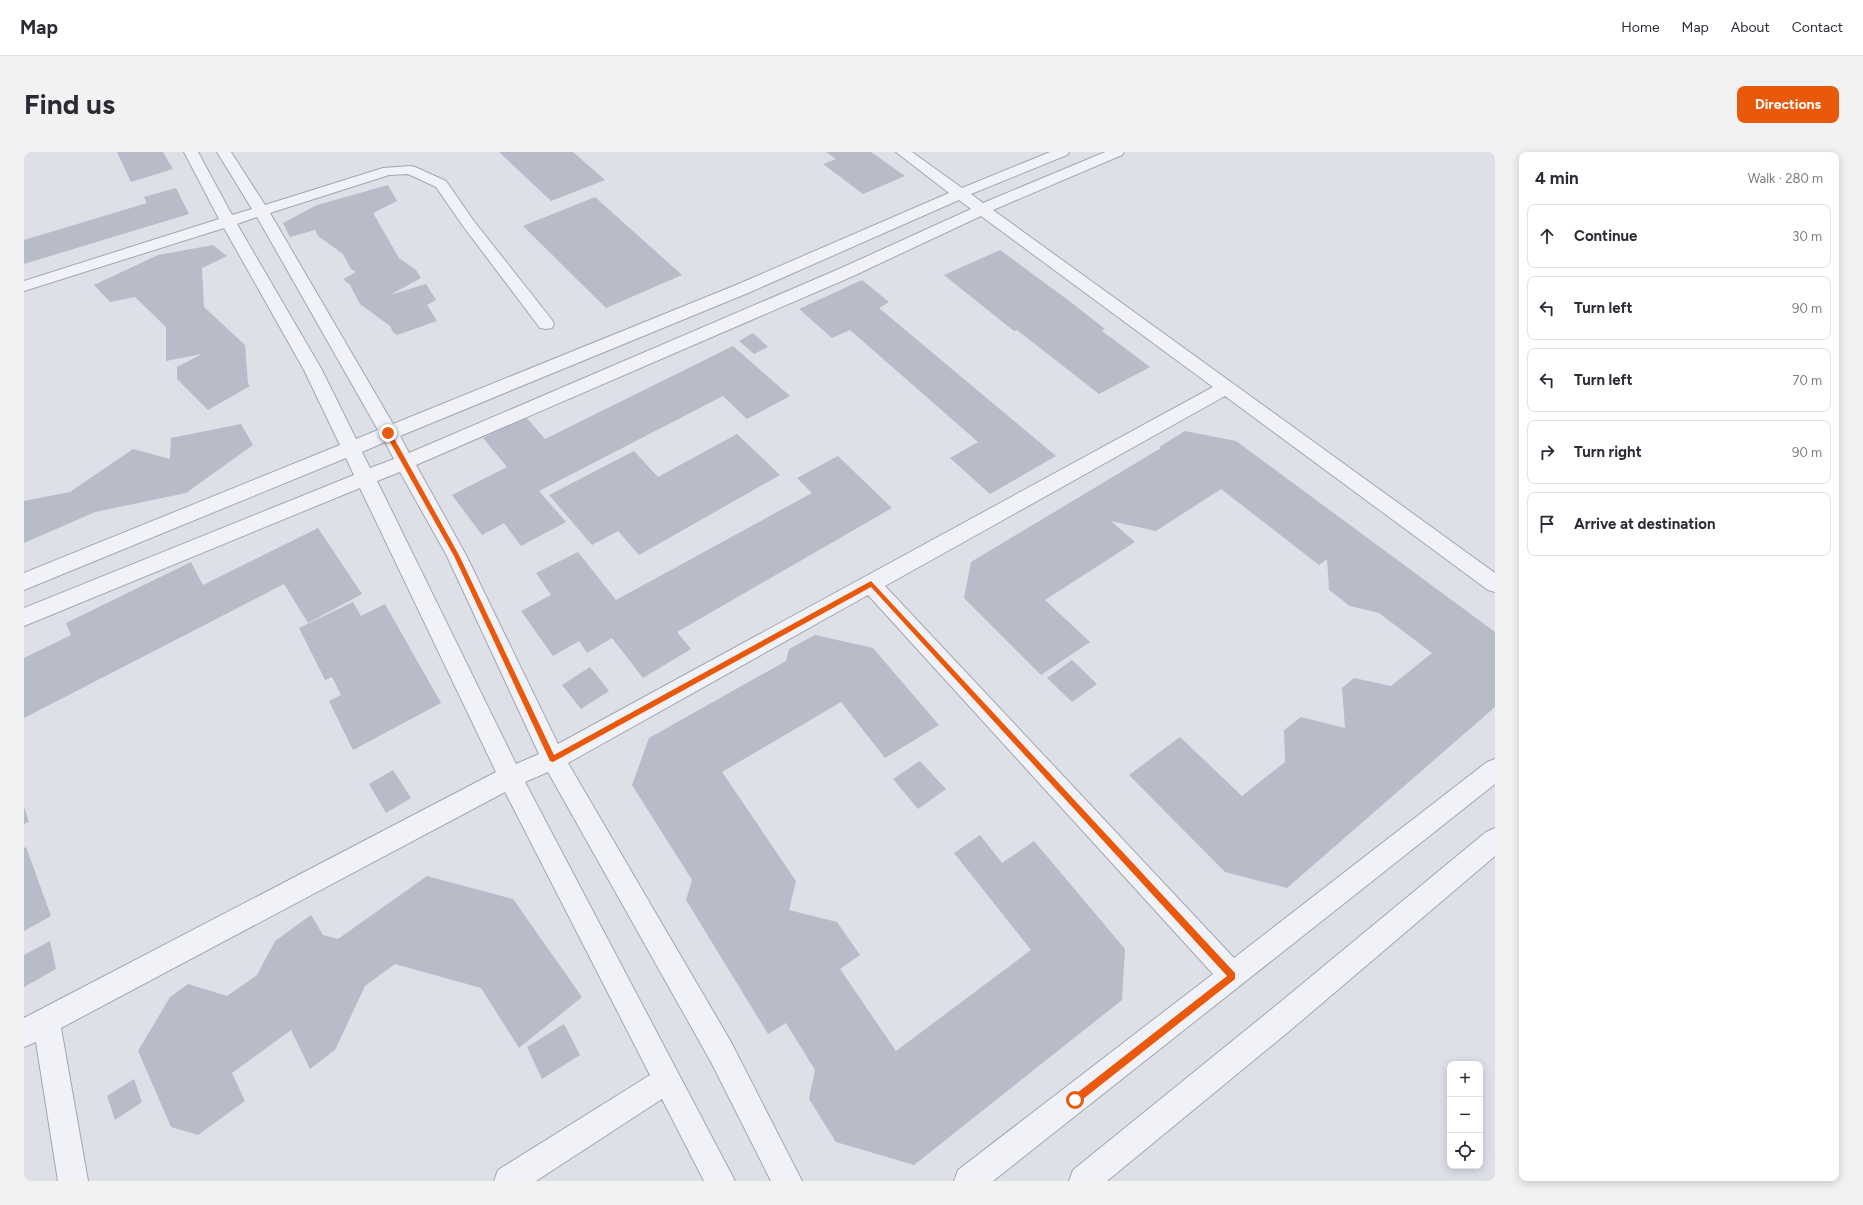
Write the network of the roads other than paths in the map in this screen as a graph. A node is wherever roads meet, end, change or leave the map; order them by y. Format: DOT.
graph roads {
  1 [pos="191,152"];
  2 [pos="224,152"];
  3 [pos="903,152"];
  4 [pos="1062,152"];
  5 [pos="1117,152"];
  6 [pos="959,194"];
  7 [pos="981,210"];
  8 [pos="261,211"];
  9 [pos="228,222"];
  10 [pos="24,286"];
  11 [pos="546,324"];
  12 [pos="1225,388"];
  13 [pos="388,433"];
  14 [pos="351,448"];
  15 [pos="405,462"];
  16 [pos="366,478"];
  17 [pos="24,582"];
  18 [pos="871,584"];
  19 [pos="1495,584"];
  20 [pos="24,617"];
  21 [pos="553,759"];
  22 [pos="1495,770"];
  23 [pos="510,777"];
  24 [pos="1495,840"];
  25 [pos="1233,976"];
  26 [pos="35,1027"];
  27 [pos="667,1080"];
  28 [pos="73,1181"];
  29 [pos="510,1181"];
  30 [pos="720,1181"];
  31 [pos="787,1181"];
  32 [pos="969,1181"];
  33 [pos="1084,1181"];
  1 -- 9 [label="street"];
  2 -- 8 [label="street"];
  3 -- 6 [label="street"];
  4 -- 6 [label="street"];
  5 -- 7 [label="street"];
  6 -- 7 [label="street"];
  6 -- 13 [label="street"];
  7 -- 12 [label="street"];
  7 -- 15 [label="street"];
  8 -- 9 [label="street"];
  8 -- 11 [label="street"];
  8 -- 13 [label="street"];
  9 -- 10 [label="street"];
  9 -- 14 [label="street"];
  12 -- 18 [label="street"];
  12 -- 19 [label="street"];
  13 -- 14 [label="street"];
  13 -- 15 [label="street"];
  14 -- 16 [label="street"];
  14 -- 17 [label="street"];
  15 -- 16 [label="street"];
  15 -- 21 [label="street"];
  16 -- 20 [label="street"];
  16 -- 23 [label="street"];
  18 -- 21 [label="street"];
  18 -- 25 [label="street"];
  21 -- 23 [label="street"];
  21 -- 31 [label="street"];
  22 -- 25 [label="street"];
  23 -- 26 [label="street"];
  23 -- 27 [label="street"];
  24 -- 33 [label="street"];
  25 -- 32 [label="street"];
  26 -- 28 [label="street"];
  27 -- 29 [label="street"];
  27 -- 30 [label="street"];
}
